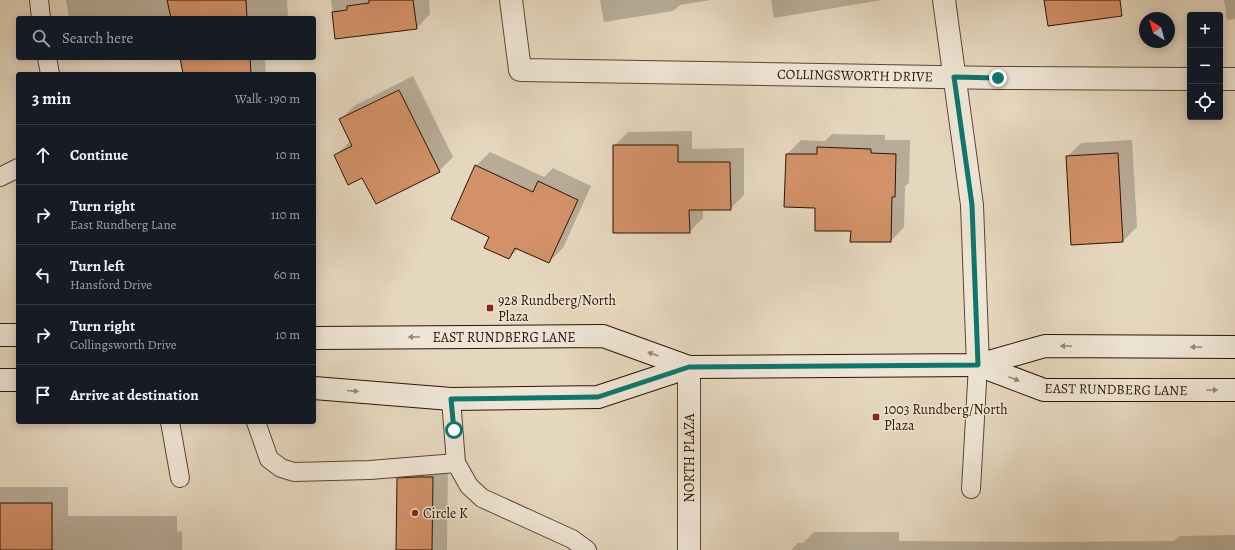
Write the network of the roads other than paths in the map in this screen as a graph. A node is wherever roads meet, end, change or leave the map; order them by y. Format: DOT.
graph roads {
  1 [pos="39,0"];
  2 [pos="511,0"];
  3 [pos="944,0"];
  4 [pos="42,16"];
  5 [pos="47,60"];
  6 [pos="50,72"];
  7 [pos="954,77"];
  8 [pos="1187,79"];
  9 [pos="1223,79"];
  10 [pos="1235,79"];
  11 [pos="16,169"];
  12 [pos="0,177"];
  13 [pos="0,335"];
  14 [pos="16,335"];
  15 [pos="316,338"];
  16 [pos="1235,347"];
  17 [pos="978,365"];
  18 [pos="689,367"];
  19 [pos="0,380"];
  20 [pos="16,380"];
  21 [pos="316,388"];
  22 [pos="1235,390"];
  23 [pos="451,399"];
  24 [pos="170,424"];
  25 [pos="257,424"];
  26 [pos="456,463"];
  27 [pos="180,478"];
  28 [pos="971,490"];
  29 [pos="587,550"];
  30 [pos="689,550"];
  1 -- 4 [label="lane"];
  2 -- 7 [label="main road, COLLINGSWORTH DRIVE"];
  3 -- 7 [label="main road"];
  5 -- 6 [label="lane"];
  7 -- 8 [label="main road, COLLINGSWORTH DRIVE"];
  7 -- 17 [label="main road"];
  9 -- 10 [label="main road"];
  11 -- 12 [label="lane"];
  13 -- 14 [label="main road"];
  18 -- 15 [label="main road, EAST RUNDBERG LANE, one-way"];
  16 -- 17 [label="main road, EAST RUNDBERG LANE, one-way"];
  17 -- 18 [label="main road, EAST RUNDBERG LANE"];
  17 -- 22 [label="main road, EAST RUNDBERG LANE, one-way"];
  17 -- 28 [label="lane"];
  18 -- 23 [label="main road, EAST RUNDBERG LANE"];
  18 -- 30 [label="main road, NORTH PLAZA"];
  19 -- 20 [label="main road"];
  21 -- 23 [label="main road, EAST RUNDBERG LANE, one-way"];
  23 -- 26 [label="lane"];
  24 -- 27 [label="lane"];
  25 -- 26 [label="lane"];
  26 -- 29 [label="lane"];
}
